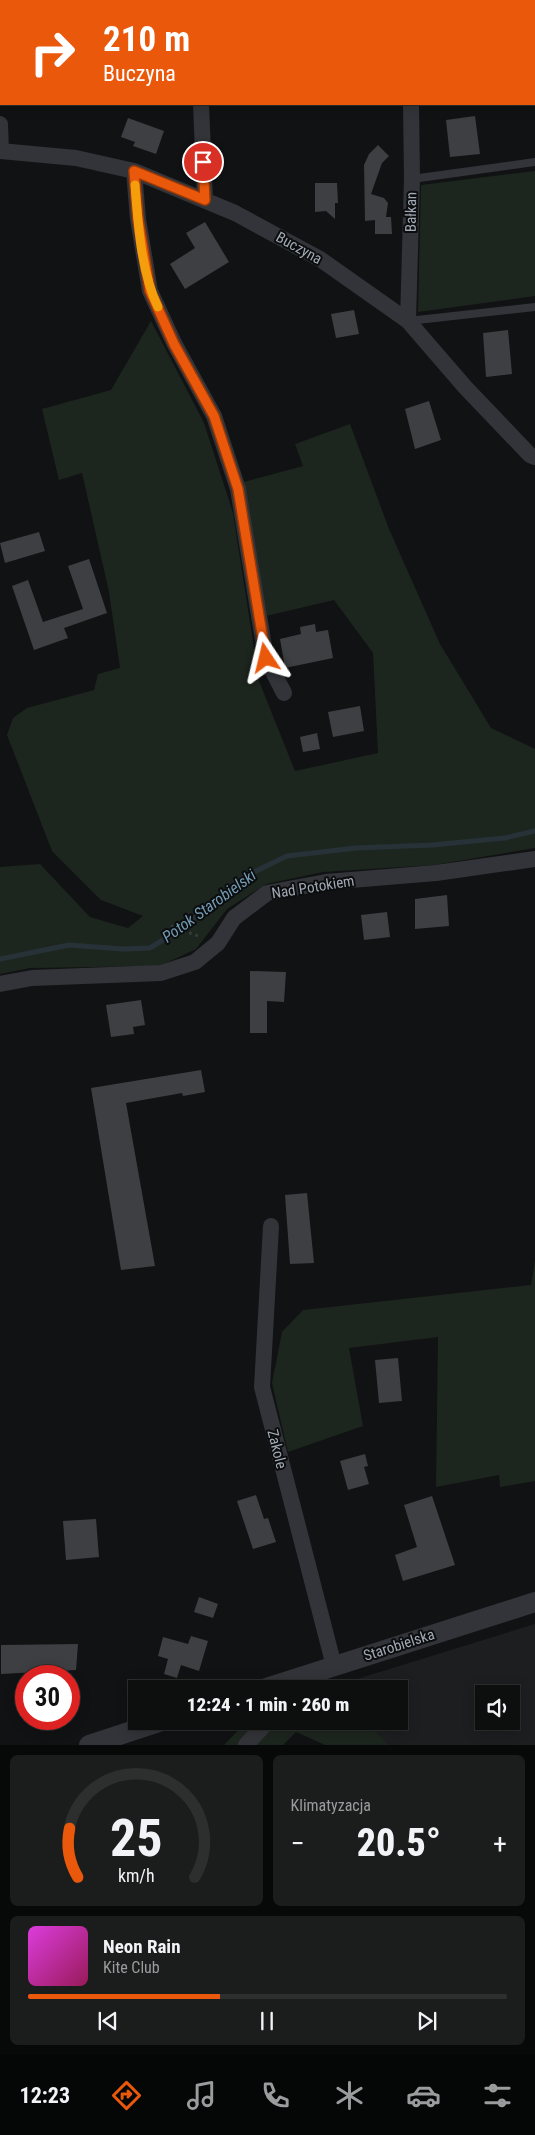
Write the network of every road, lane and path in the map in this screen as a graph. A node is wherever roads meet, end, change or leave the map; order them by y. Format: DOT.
graph roads {
  1 [pos="201,105"];
  2 [pos="411,105"];
  3 [pos="0,124"];
  4 [pos="0,151"];
  5 [pos="535,162"];
  6 [pos="134,171"];
  7 [pos="412,179"];
  8 [pos="205,200"];
  9 [pos="535,307"];
  10 [pos="408,321"];
  11 [pos="535,457"];
  12 [pos="284,693"];
  13 [pos="535,859"];
  14 [pos="171,926"];
  15 [pos="191,933"];
  16 [pos="0,984"];
  17 [pos="271,1226"];
  18 [pos="535,1602"];
  19 [pos="334,1666"];
  20 [pos="301,1680"];
  21 [pos="135,1730"];
  22 [pos="260,1730"];
  23 [pos="89,1745"];
  24 [pos="246,1745"];
  1 -- 8 [label="street"];
  2 -- 7 [label="street, Bałkan"];
  3 -- 4 [label="street"];
  4 -- 6 [label="street, Buczyna"];
  5 -- 7 [label="lane"];
  6 -- 8 [label="street, Buczyna"];
  6 -- 12 [label="street"];
  7 -- 10 [label="street, Bałkan"];
  8 -- 10 [label="street, Buczyna"];
  9 -- 10 [label="lane"];
  10 -- 11 [label="street, Buczyna"];
  13 -- 16 [label="street, Nad Potokiem"];
  14 -- 15 [label="path"];
  17 -- 19 [label="street, Zakole"];
  18 -- 19 [label="street, Starobielska"];
  19 -- 20 [label="street, Starobielska"];
  21 -- 23 [label="street"];
  22 -- 24 [label="street"];
}
